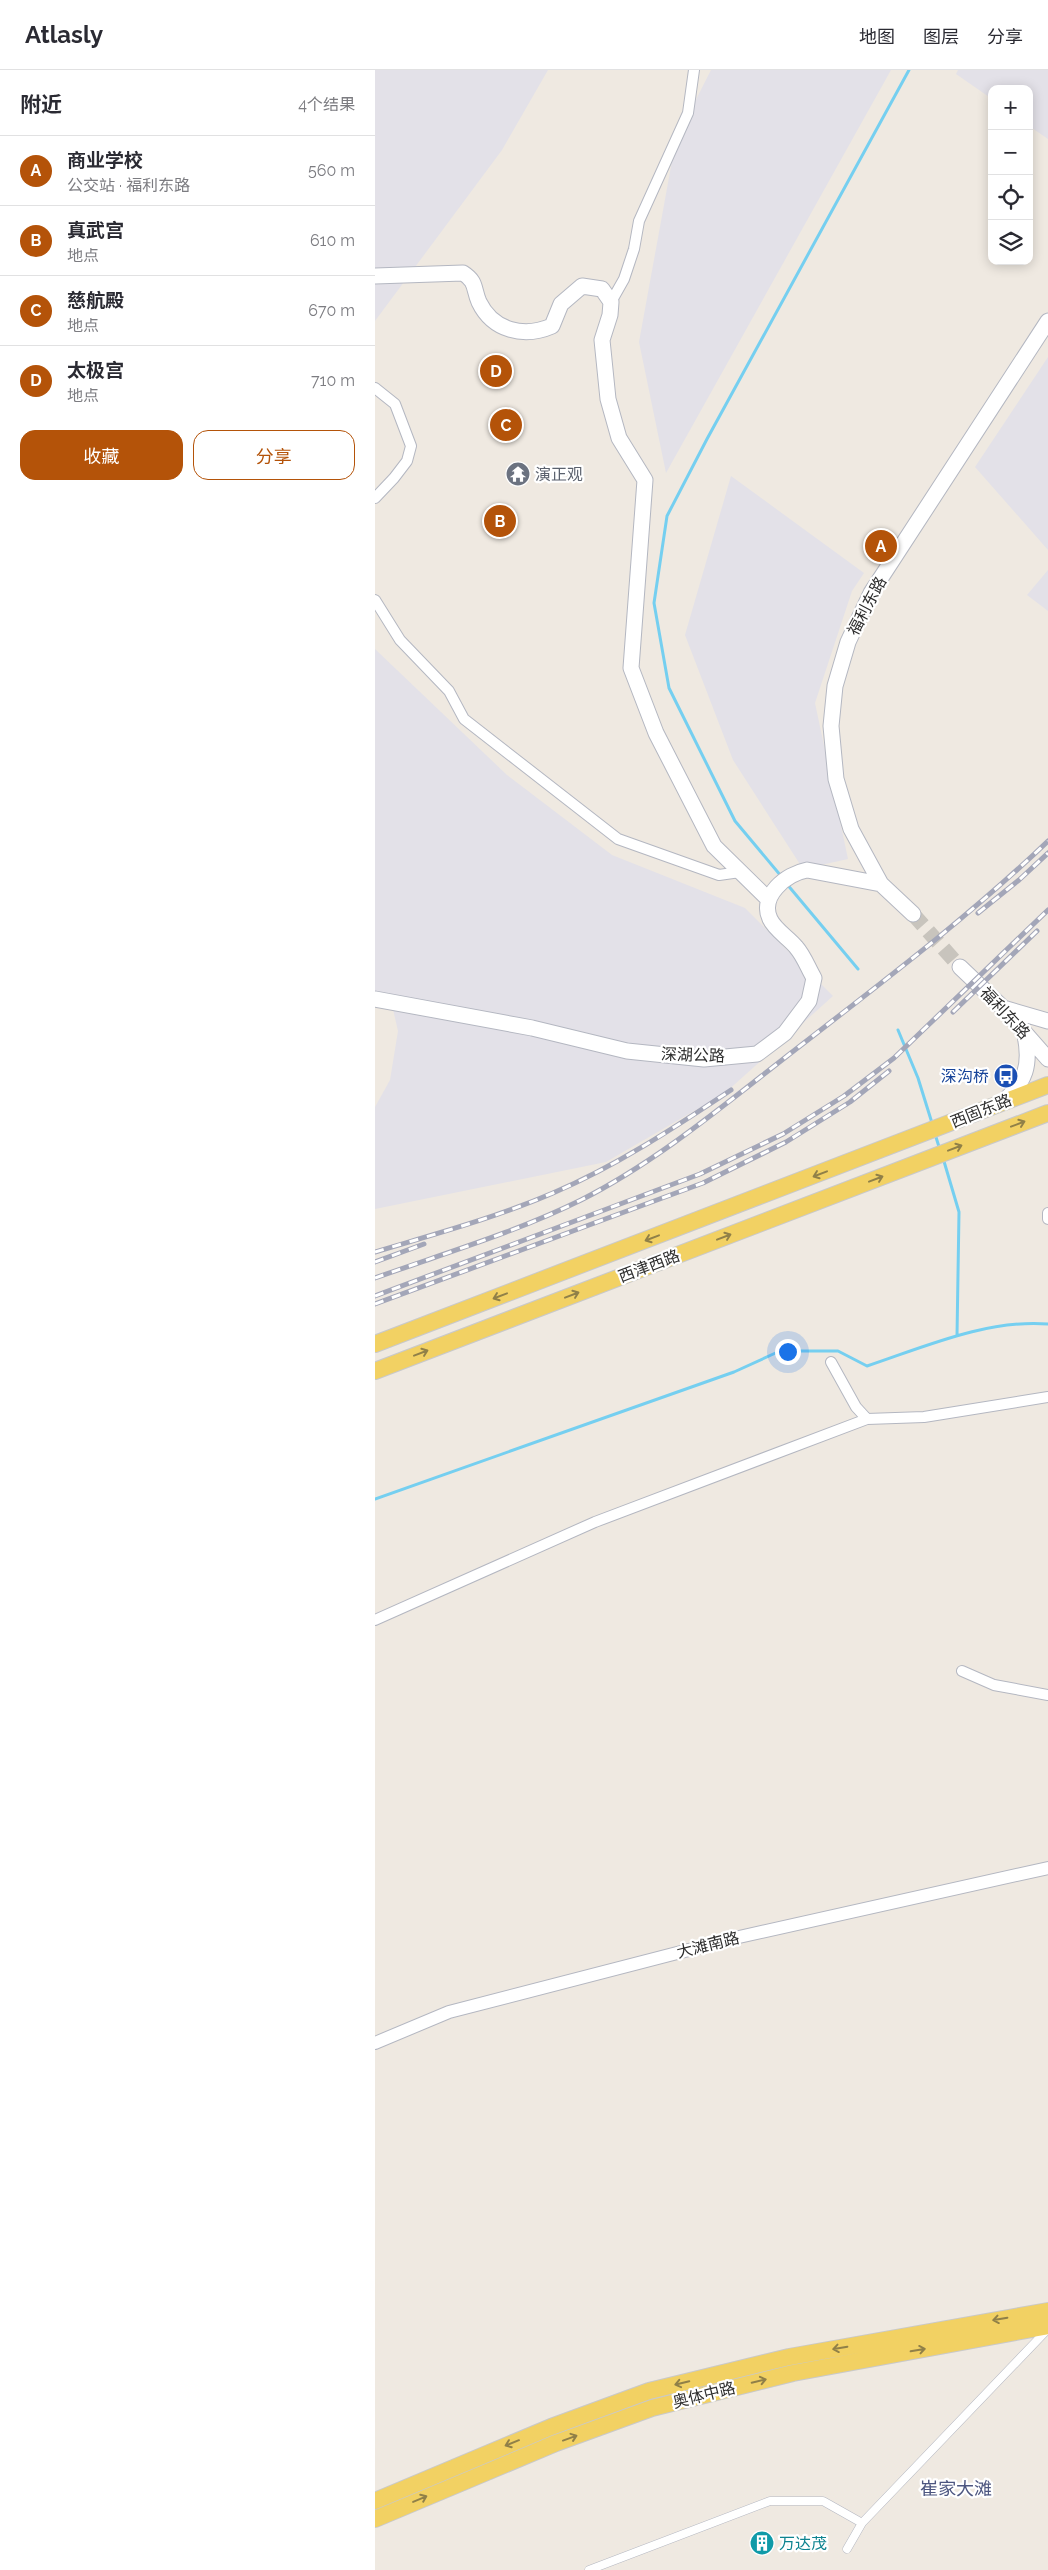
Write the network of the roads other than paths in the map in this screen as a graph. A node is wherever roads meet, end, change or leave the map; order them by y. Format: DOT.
graph roads {
  1 [pos="694,70"];
  2 [pos="375,276"];
  3 [pos="611,302"];
  4 [pos="1048,321"];
  5 [pos="375,388"];
  6 [pos="375,498"];
  7 [pos="375,600"];
  8 [pos="740,872"];
  9 [pos="881,884"];
  10 [pos="769,900"];
  11 [pos="913,914"];
  12 [pos="960,967"];
  13 [pos="375,999"];
  14 [pos="1003,1008"];
  15 [pos="1048,1021"];
  16 [pos="1025,1034"];
  17 [pos="1048,1059"];
  18 [pos="1048,1086"];
  19 [pos="1002,1102"];
  20 [pos="1048,1113"];
  21 [pos="914,1137"];
  22 [pos="922,1161"];
  23 [pos="1048,1213"];
  24 [pos="1048,1219"];
  25 [pos="375,1344"];
  26 [pos="831,1362"];
  27 [pos="375,1371"];
  28 [pos="1048,1397"];
  29 [pos="867,1419"];
  30 [pos="375,1620"];
  31 [pos="962,1671"];
  32 [pos="1048,1695"];
  33 [pos="1048,1868"];
  34 [pos="375,2043"];
  35 [pos="1048,2311"];
  36 [pos="1048,2327"];
  37 [pos="612,2405"];
  38 [pos="620,2420"];
  39 [pos="375,2500"];
  40 [pos="375,2519"];
  41 [pos="862,2523"];
  42 [pos="847,2549"];
  43 [pos="589,2570"];
  1 -- 3 [label="street"];
  2 -- 3 [label="main road"];
  3 -- 8 [label="main road"];
  4 -- 9 [label="main road, 福利东路"];
  5 -- 6 [label="street"];
  7 -- 8 [label="street"];
  8 -- 10 [label="main road"];
  9 -- 10 [label="main road"];
  9 -- 11 [label="main road, 福利东路"];
  10 -- 13 [label="main road, 深湖公路"];
  12 -- 14 [label="main road, 福利东路"];
  14 -- 15 [label="main road"];
  14 -- 16 [label="main road, 福利东路"];
  16 -- 17 [label="main road, 福利东路"];
  16 -- 19 [label="main road"];
  18 -- 19 [label="main road, 西固东路"];
  19 -- 21 [label="main road, 西固东路"];
  22 -- 20 [label="main road, 西固东路, one-way"];
  21 -- 25 [label="main road, 西津西路, one-way"];
  27 -- 22 [label="main road, 西津西路, one-way"];
  23 -- 24 [label="street"];
  26 -- 29 [label="street"];
  28 -- 29 [label="street"];
  29 -- 30 [label="street"];
  31 -- 32 [label="street"];
  33 -- 34 [label="street, 大滩南路"];
  35 -- 37 [label="main road, 奥体中路, one-way"];
  38 -- 36 [label="main road, 奥体中路, one-way"];
  36 -- 41 [label="street"];
  37 -- 38 [label="street"];
  37 -- 39 [label="main road, 奥体中路, one-way"];
  40 -- 38 [label="main road, 奥体中路, one-way"];
  41 -- 42 [label="street"];
  41 -- 43 [label="street"];
}
